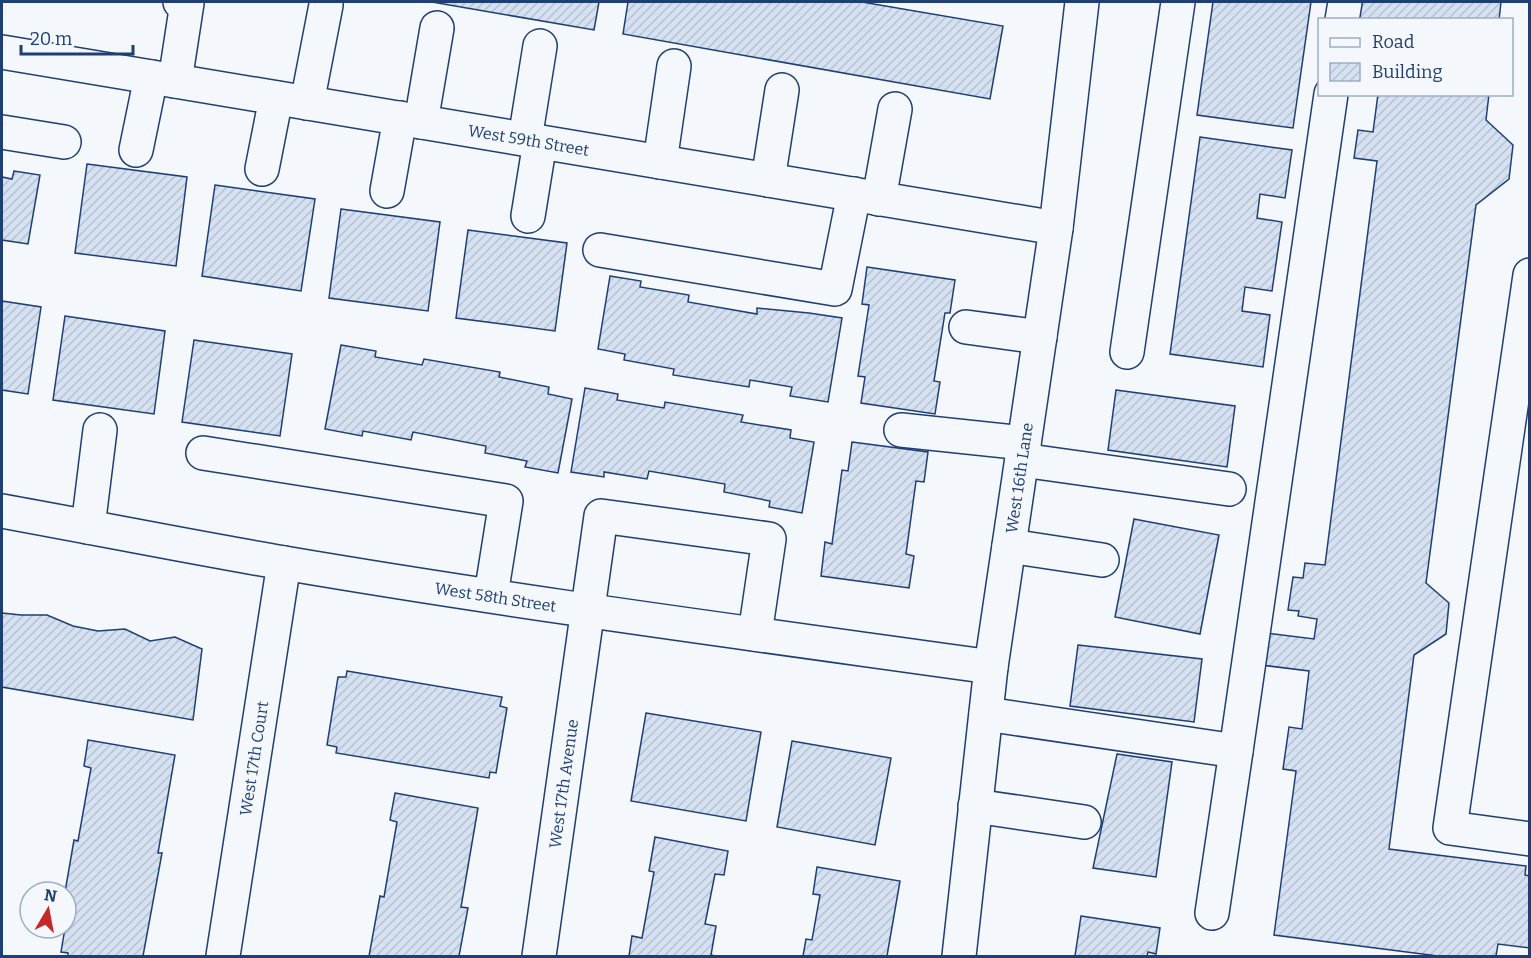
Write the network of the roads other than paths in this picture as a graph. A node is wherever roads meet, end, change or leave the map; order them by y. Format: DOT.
graph roads {
  1 [pos="180,2"];
  2 [pos="1082,2"];
  3 [pos="1178,2"];
  4 [pos="1345,2"];
  5 [pos="326,5"];
  6 [pos="1342,18"];
  7 [pos="437,28"];
  8 [pos="540,46"];
  9 [pos="2,52"];
  10 [pos="674,66"];
  11 [pos="163,79"];
  12 [pos="782,90"];
  13 [pos="1331,96"];
  14 [pos="276,98"];
  15 [pos="308,103"];
  16 [pos="896,109"];
  17 [pos="410,120"];
  18 [pos="2,132"];
  19 [pos="532,141"];
  20 [pos="64,142"];
  21 [pos="136,150"];
  22 [pos="660,162"];
  23 [pos="262,169"];
  24 [pos="768,180"];
  25 [pos="387,191"];
  26 [pos="867,196"];
  27 [pos="528,216"];
  28 [pos="1056,228"];
  29 [pos="600,250"];
  30 [pos="1530,275"];
  31 [pos="966,327"];
  32 [pos="1040,337"];
  33 [pos="1127,352"];
  34 [pos="100,430"];
  35 [pos="901,430"];
  36 [pos="1023,452"];
  37 [pos="203,453"];
  38 [pos="1229,489"];
  39 [pos="2,511"];
  40 [pos="88,527"];
  41 [pos="1009,546"];
  42 [pos="1102,560"];
  43 [pos="284,563"];
  44 [pos="490,595"];
  45 [pos="587,610"];
  46 [pos="755,634"];
  47 [pos="991,667"];
  48 [pos="986,714"];
  49 [pos="1236,752"];
  50 [pos="975,806"];
  51 [pos="1084,822"];
  52 [pos="1530,839"];
  53 [pos="1212,913"];
  54 [pos="223,957"];
  55 [pos="539,957"];
  56 [pos="959,957"];
  1 -- 11 [label="street"];
  2 -- 28 [label="street, West 16th Lane"];
  3 -- 33 [label="street"];
  4 -- 6 [label="street"];
  5 -- 15 [label="street"];
  7 -- 17 [label="street"];
  8 -- 19 [label="street"];
  9 -- 11 [label="street, West 59th Street"];
  10 -- 22 [label="street"];
  11 -- 14 [label="street, West 59th Street"];
  11 -- 21 [label="street"];
  12 -- 24 [label="street"];
  13 -- 49 [label="street"];
  14 -- 15 [label="street, West 59th Street"];
  14 -- 23 [label="street"];
  15 -- 17 [label="street, West 59th Street"];
  16 -- 26 [label="street"];
  17 -- 19 [label="street, West 59th Street"];
  17 -- 25 [label="street"];
  18 -- 20 [label="street"];
  19 -- 22 [label="street, West 59th Street"];
  19 -- 27 [label="street"];
  22 -- 24 [label="street, West 59th Street"];
  24 -- 26 [label="street, West 59th Street"];
  26 -- 28 [label="street, West 59th Street"];
  26 -- 29 [label="street"];
  28 -- 32 [label="street, West 16th Lane"];
  30 -- 52 [label="street"];
  31 -- 32 [label="street"];
  32 -- 36 [label="street, West 16th Lane"];
  34 -- 40 [label="street"];
  35 -- 36 [label="street"];
  36 -- 38 [label="street"];
  36 -- 41 [label="street, West 16th Lane"];
  37 -- 44 [label="street"];
  39 -- 40 [label="street, West 58th Street"];
  40 -- 43 [label="street, West 58th Street"];
  41 -- 42 [label="street"];
  41 -- 47 [label="street, West 16th Lane"];
  43 -- 44 [label="street, West 58th Street"];
  43 -- 54 [label="street, West 17th Court"];
  44 -- 45 [label="street, West 58th Street"];
  45 -- 46 [label="street, West 58th Street"];
  45 -- 46 [label="street, West 17th Avenue"];
  45 -- 55 [label="street, West 17th Avenue"];
  46 -- 47 [label="street, West 58th Street"];
  47 -- 48 [label="street, West 16th Lane"];
  48 -- 49 [label="street"];
  48 -- 50 [label="street, West 16th Lane"];
  49 -- 53 [label="street"];
  50 -- 51 [label="street"];
  50 -- 56 [label="street, West 16th Lane"];
}
